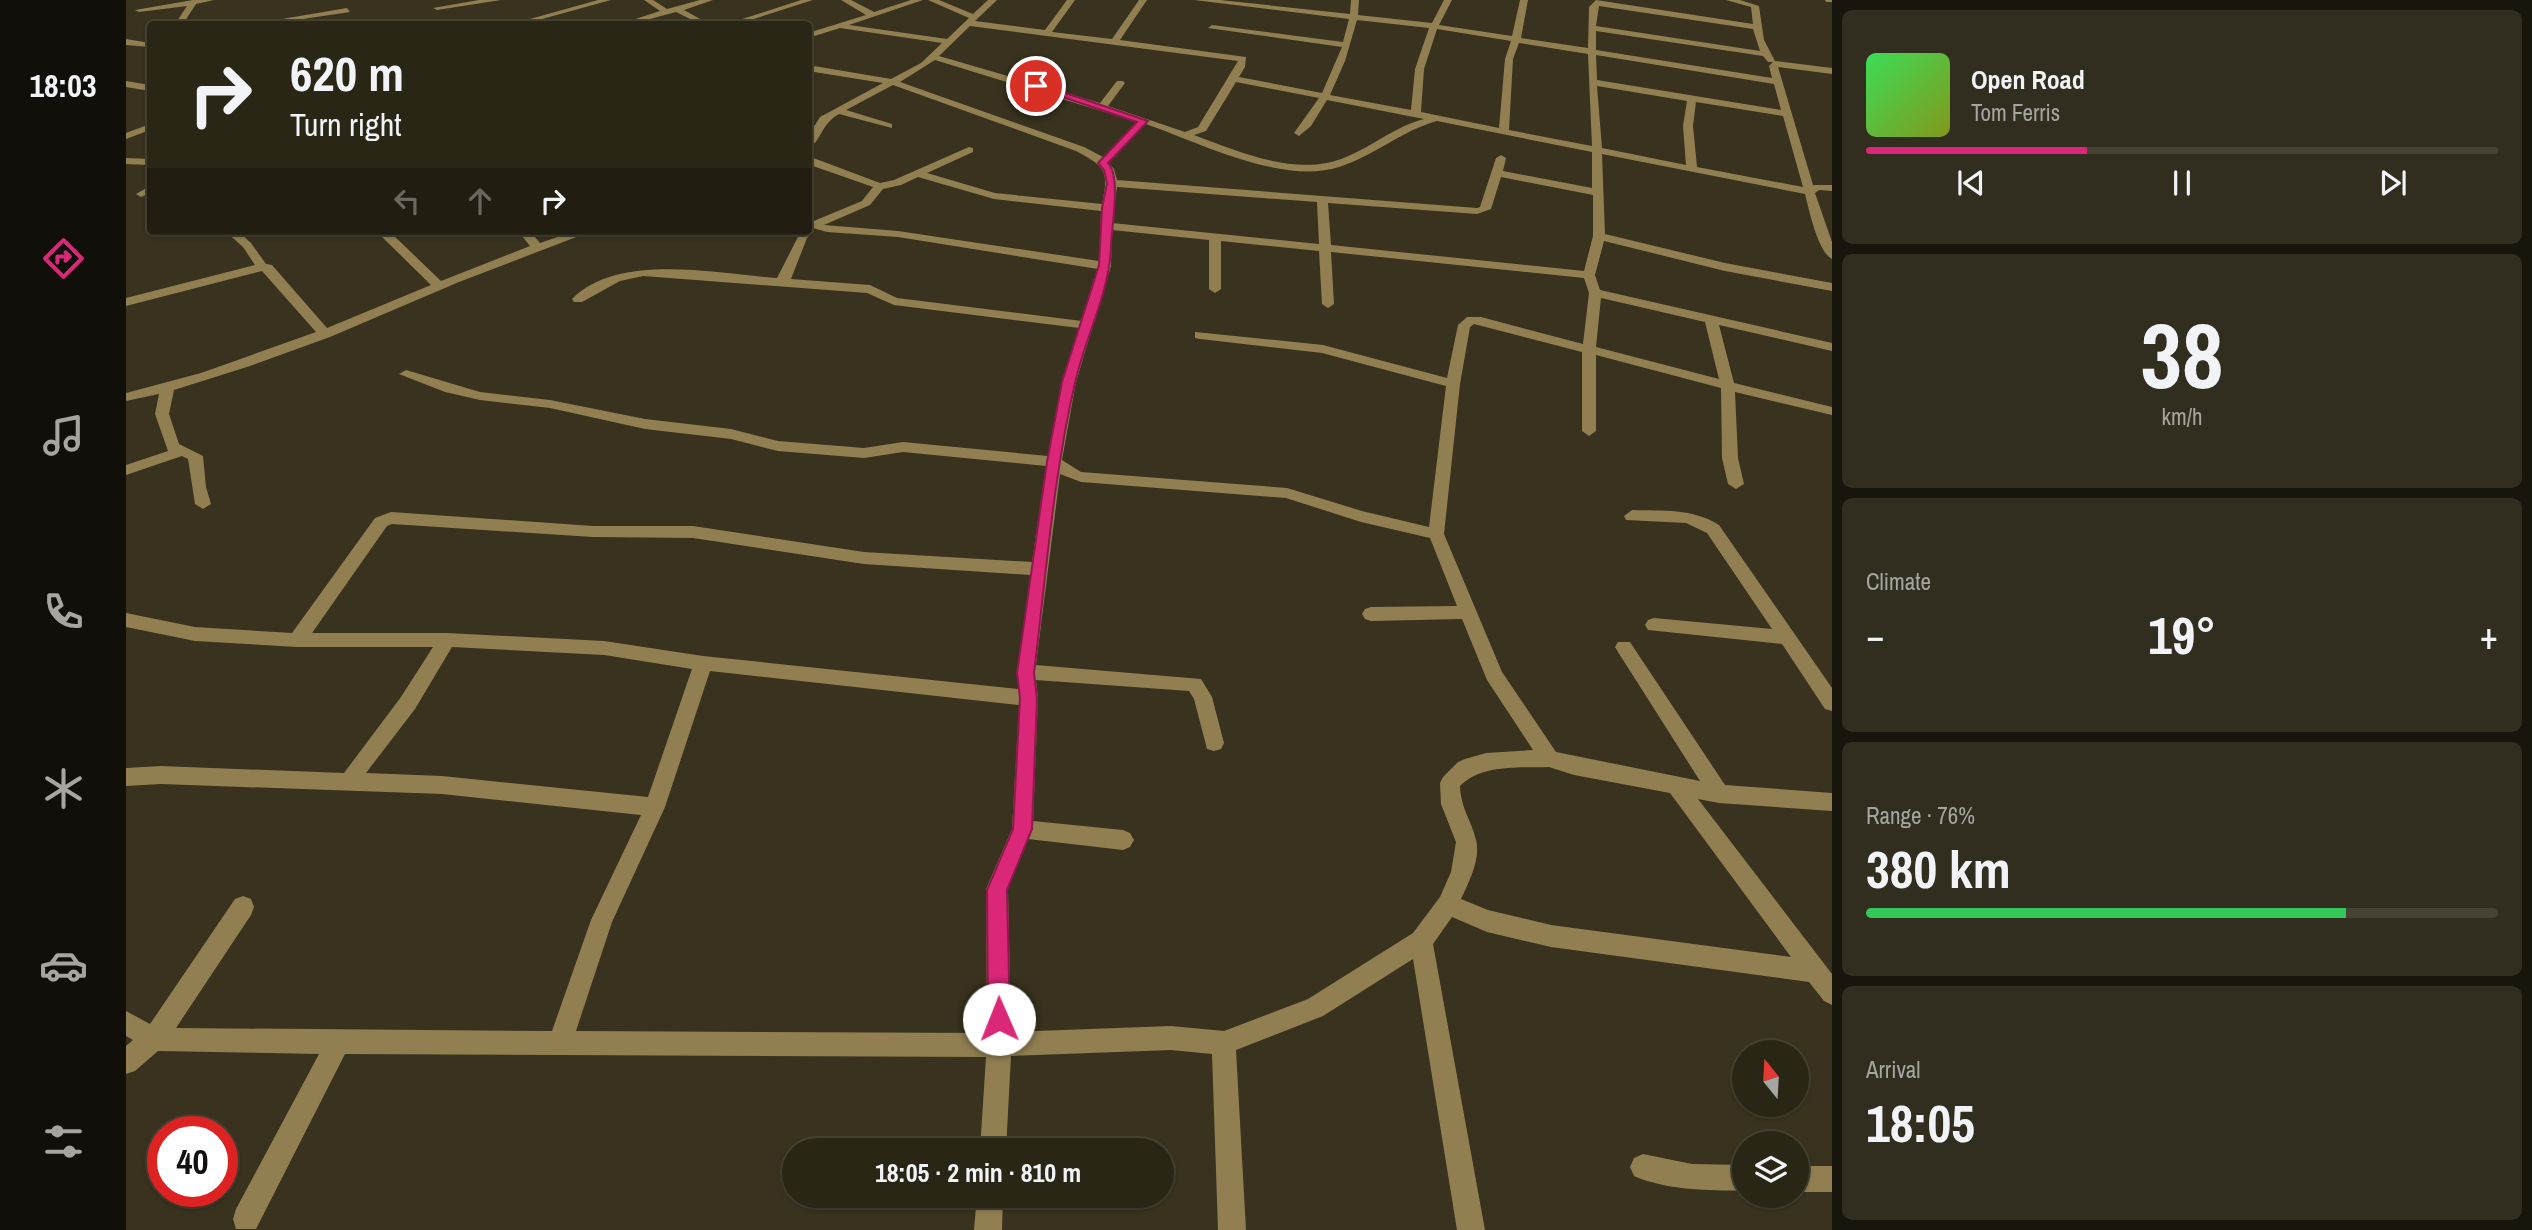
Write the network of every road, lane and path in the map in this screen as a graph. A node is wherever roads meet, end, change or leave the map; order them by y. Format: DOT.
graph roads {
  1 [pos="210,0"];
  2 [pos="428,0"];
  3 [pos="497,0"];
  4 [pos="607,0"];
  5 [pos="648,0"];
  6 [pos="709,0"];
  7 [pos="809,0"];
  8 [pos="845,0"];
  9 [pos="919,0"];
  10 [pos="932,0"];
  11 [pos="993,0"];
  12 [pos="1071,0"];
  13 [pos="1143,0"];
  14 [pos="1198,0"];
  15 [pos="1355,0"];
  16 [pos="1448,0"];
  17 [pos="1524,0"];
  18 [pos="1730,0"];
  19 [pos="1222,2"];
  20 [pos="1600,2"];
  21 [pos="192,3"];
  22 [pos="346,4"];
  23 [pos="1277,4"];
  24 [pos="139,10"];
  25 [pos="671,11"];
  26 [pos="278,14"];
  27 [pos="872,14"];
  28 [pos="1354,18"];
  29 [pos="181,21"];
  30 [pos="270,21"];
  31 [pos="527,21"];
  32 [pos="635,21"];
  33 [pos="697,21"];
  34 [pos="741,21"];
  35 [pos="972,21"];
  36 [pos="840,26"];
  37 [pos="1433,26"];
  38 [pos="1755,27"];
  39 [pos="1212,28"];
  40 [pos="1592,28"];
  41 [pos="1047,33"];
  42 [pos="812,35"];
  43 [pos="1516,40"];
  44 [pos="1115,41"];
  45 [pos="126,42"];
  46 [pos="950,42"];
  47 [pos="147,45"];
  48 [pos="1346,45"];
  49 [pos="1593,53"];
  50 [pos="1765,54"];
  51 [pos="934,57"];
  52 [pos="1775,64"];
  53 [pos="812,69"];
  54 [pos="1832,71"];
  55 [pos="1234,79"];
  56 [pos="892,82"];
  57 [pos="1592,82"];
  58 [pos="1779,82"];
  59 [pos="1120,83"];
  60 [pos="126,85"];
  61 [pos="147,88"];
  62 [pos="1323,96"];
  63 [pos="1692,100"];
  64 [pos="1102,107"];
  65 [pos="838,111"];
  66 [pos="1416,112"];
  67 [pos="1786,114"];
  68 [pos="812,116"];
  69 [pos="1437,118"];
  70 [pos="823,119"];
  71 [pos="1144,121"];
  72 [pos="889,125"];
  73 [pos="147,128"];
  74 [pos="1504,131"];
  75 [pos="1299,133"];
  76 [pos="1186,135"];
  77 [pos="126,136"];
  78 [pos="812,139"];
  79 [pos="969,150"];
  80 [pos="1597,151"];
  81 [pos="1501,158"];
  82 [pos="126,160"];
  83 [pos="812,161"];
  84 [pos="147,162"];
  85 [pos="1103,163"];
  86 [pos="1692,170"];
  87 [pos="1497,173"];
  88 [pos="919,174"];
  89 [pos="1307,182"];
  90 [pos="1112,183"];
  91 [pos="879,186"];
  92 [pos="1832,188"];
  93 [pos="1596,192"];
  94 [pos="1810,192"];
  95 [pos="1322,197"];
  96 [pos="1107,208"];
  97 [pos="1107,226"];
  98 [pos="812,228"];
  99 [pos="812,229"];
  100 [pos="236,235"];
  101 [pos="386,235"];
  102 [pos="527,235"];
  103 [pos="575,235"];
  104 [pos="804,235"];
  105 [pos="1598,236"];
  106 [pos="1215,238"];
  107 [pos="538,248"];
  108 [pos="1324,248"];
  109 [pos="1832,255"];
  110 [pos="1105,265"];
  111 [pos="262,267"];
  112 [pos="1589,275"];
  113 [pos="780,282"];
  114 [pos="439,286"];
  115 [pos="1832,287"];
  116 [pos="1215,289"];
  117 [pos="1595,293"];
  118 [pos="578,299"];
  119 [pos="126,302"];
  120 [pos="1328,304"];
  121 [pos="1710,319"];
  122 [pos="1084,325"];
  123 [pos="325,334"];
  124 [pos="1200,335"];
  125 [pos="1832,347"];
  126 [pos="1589,350"];
  127 [pos="406,374"];
  128 [pos="1454,384"];
  129 [pos="1728,386"];
  130 [pos="167,389"];
  131 [pos="126,397"];
  132 [pos="1832,411"];
  133 [pos="1589,431"];
  134 [pos="182,451"];
  135 [pos="1054,462"];
  136 [pos="126,470"];
  137 [pos="1736,484"];
  138 [pos="203,504"];
  139 [pos="1632,516"];
  140 [pos="1436,534"];
  141 [pos="1041,569"];
  142 [pos="1467,612"];
  143 [pos="1371,614"];
  144 [pos="126,620"];
  145 [pos="1654,625"];
  146 [pos="1784,636"];
  147 [pos="297,640"];
  148 [pos="447,640"];
  149 [pos="1624,647"];
  150 [pos="703,663"];
  151 [pos="1026,673"];
  152 [pos="1029,698"];
  153 [pos="1832,703"];
  154 [pos="1214,743"];
  155 [pos="1549,758"];
  156 [pos="126,777"];
  157 [pos="349,781"];
  158 [pos="1676,786"];
  159 [pos="1718,794"];
  160 [pos="1832,802"];
  161 [pos="655,807"];
  162 [pos="1022,829"];
  163 [pos="1123,840"];
  164 [pos="1448,904"];
  165 [pos="243,908"];
  166 [pos="1421,941"];
  167 [pos="1813,971"];
  168 [pos="1832,993"];
  169 [pos="126,1023"];
  170 [pos="154,1039"];
  171 [pos="559,1042"];
  172 [pos="338,1043"];
  173 [pos="1224,1043"];
  174 [pos="999,1045"];
  175 [pos="126,1062"];
  176 [pos="994,1138"];
  177 [pos="1643,1167"];
  178 [pos="1732,1178"];
  179 [pos="1809,1179"];
  180 [pos="1832,1179"];
  181 [pos="989,1208"];
  182 [pos="246,1219"];
  183 [pos="988,1230"];
  184 [pos="1233,1230"];
  185 [pos="1471,1230"];
  1 -- 21 [label="street"];
  2 -- 3 [label="street"];
  4 -- 31 [label="street"];
  5 -- 25 [label="street"];
  6 -- 25 [label="street"];
  7 -- 34 [label="street"];
  8 -- 27 [label="street"];
  9 -- 27 [label="street"];
  10 -- 35 [label="street"];
  11 -- 35 [label="street"];
  12 -- 41 [label="street"];
  13 -- 44 [label="street"];
  14 -- 19 [label="street"];
  15 -- 28 [label="street"];
  16 -- 37 [label="street"];
  17 -- 43 [label="street"];
  18 -- 38 [label="street"];
  19 -- 23 [label="street"];
  20 -- 38 [label="street"];
  20 -- 40 [label="street"];
  21 -- 24 [label="street"];
  21 -- 29 [label="street"];
  22 -- 26 [label="street"];
  22 -- 30 [label="street"];
  23 -- 28 [label="street"];
  25 -- 32 [label="street"];
  25 -- 33 [label="street"];
  27 -- 36 [label="street"];
  28 -- 37 [label="street"];
  28 -- 48 [label="street"];
  35 -- 41 [label="street"];
  35 -- 46 [label="street"];
  36 -- 42 [label="street"];
  36 -- 46 [label="street"];
  37 -- 43 [label="street"];
  37 -- 66 [label="street"];
  38 -- 50 [label="street"];
  39 -- 48 [label="street"];
  40 -- 49 [label="street"];
  40 -- 50 [label="street"];
  41 -- 44 [label="street"];
  43 -- 49 [label="street"];
  43 -- 74 [label="street"];
  44 -- 55 [label="street"];
  45 -- 47 [label="street"];
  46 -- 51 [label="street"];
  48 -- 62 [label="street"];
  49 -- 57 [label="street"];
  49 -- 58 [label="street"];
  50 -- 52 [label="street"];
  51 -- 56 [label="street"];
  51 -- 64 [label="street"];
  52 -- 54 [label="street"];
  52 -- 58 [label="street"];
  53 -- 56 [label="street"];
  55 -- 62 [label="street"];
  55 -- 76 [label="street"];
  56 -- 65 [label="street"];
  56 -- 85 [label="street"];
  57 -- 63 [label="street"];
  57 -- 80 [label="street"];
  58 -- 67 [label="street"];
  59 -- 64 [label="street"];
  60 -- 61 [label="street"];
  62 -- 66 [label="street"];
  62 -- 75 [label="street"];
  63 -- 67 [label="street"];
  63 -- 86 [label="street"];
  64 -- 71 [label="street"];
  65 -- 70 [label="street"];
  65 -- 72 [label="street"];
  66 -- 69 [label="street"];
  67 -- 94 [label="street"];
  68 -- 70 [label="street"];
  69 -- 74 [label="street"];
  69 -- 89 [label="street"];
  70 -- 78 [label="street"];
  71 -- 76 [label="street"];
  71 -- 85 [label="street"];
  73 -- 77 [label="street"];
  74 -- 80 [label="street"];
  76 -- 89 [label="street"];
  79 -- 88 [label="street"];
  80 -- 86 [label="street"];
  80 -- 93 [label="street"];
  81 -- 87 [label="street"];
  82 -- 84 [label="street"];
  83 -- 91 [label="street"];
  85 -- 90 [label="street"];
  86 -- 94 [label="street"];
  87 -- 93 [label="street"];
  87 -- 95 [label="street"];
  88 -- 91 [label="street"];
  88 -- 96 [label="street"];
  89 -- 90 [label="street"];
  89 -- 95 [label="street"];
  90 -- 96 [label="street"];
  91 -- 98 [label="street"];
  92 -- 94 [label="street"];
  93 -- 105 [label="street"];
  94 -- 109 [label="street"];
  95 -- 108 [label="street"];
  96 -- 97 [label="street"];
  97 -- 106 [label="street"];
  97 -- 110 [label="street"];
  99 -- 110 [label="street"];
  100 -- 111 [label="street"];
  101 -- 114 [label="street"];
  102 -- 107 [label="street"];
  103 -- 107 [label="street"];
  104 -- 113 [label="street"];
  105 -- 112 [label="street"];
  105 -- 115 [label="street"];
  106 -- 108 [label="street"];
  106 -- 116 [label="street"];
  107 -- 114 [label="street"];
  108 -- 112 [label="street"];
  108 -- 120 [label="street"];
  110 -- 122 [label="street"];
  111 -- 119 [label="street"];
  111 -- 123 [label="street"];
  112 -- 117 [label="street"];
  113 -- 118 [label="street"];
  113 -- 122 [label="street"];
  114 -- 123 [label="street"];
  117 -- 121 [label="street"];
  117 -- 126 [label="street"];
  121 -- 125 [label="street"];
  121 -- 129 [label="street"];
  122 -- 135 [label="street"];
  123 -- 130 [label="street"];
  124 -- 128 [label="street"];
  126 -- 128 [label="street"];
  126 -- 129 [label="street"];
  126 -- 133 [label="street"];
  127 -- 135 [label="street"];
  128 -- 140 [label="street"];
  129 -- 132 [label="street"];
  129 -- 137 [label="street"];
  130 -- 131 [label="street"];
  130 -- 134 [label="street"];
  134 -- 136 [label="street"];
  134 -- 138 [label="street"];
  135 -- 140 [label="street"];
  135 -- 141 [label="street"];
  139 -- 146 [label="street"];
  140 -- 142 [label="street"];
  141 -- 147 [label="street"];
  141 -- 151 [label="street"];
  142 -- 143 [label="street"];
  142 -- 155 [label="street"];
  144 -- 147 [label="street"];
  145 -- 146 [label="street"];
  146 -- 153 [label="street"];
  147 -- 148 [label="street"];
  148 -- 150 [label="street"];
  148 -- 157 [label="street"];
  149 -- 159 [label="street"];
  150 -- 152 [label="street"];
  150 -- 161 [label="street"];
  151 -- 152 [label="street"];
  151 -- 154 [label="street"];
  152 -- 162 [label="street"];
  155 -- 158 [label="street"];
  155 -- 164 [label="street"];
  156 -- 157 [label="street"];
  157 -- 161 [label="street"];
  158 -- 159 [label="street"];
  158 -- 167 [label="street"];
  159 -- 160 [label="street"];
  161 -- 171 [label="street"];
  162 -- 163 [label="street"];
  162 -- 174 [label="street"];
  164 -- 166 [label="street"];
  164 -- 167 [label="street"];
  165 -- 170 [label="street"];
  166 -- 173 [label="street"];
  166 -- 185 [label="street"];
  167 -- 168 [label="street"];
  169 -- 170 [label="street"];
  170 -- 172 [label="street"];
  170 -- 175 [label="street"];
  171 -- 172 [label="street"];
  171 -- 174 [label="street"];
  172 -- 182 [label="street"];
  173 -- 174 [label="street"];
  173 -- 184 [label="street"];
  174 -- 176 [label="street"];
  177 -- 178 [label="street"];
  179 -- 180 [label="street"];
  181 -- 183 [label="street"];
}
